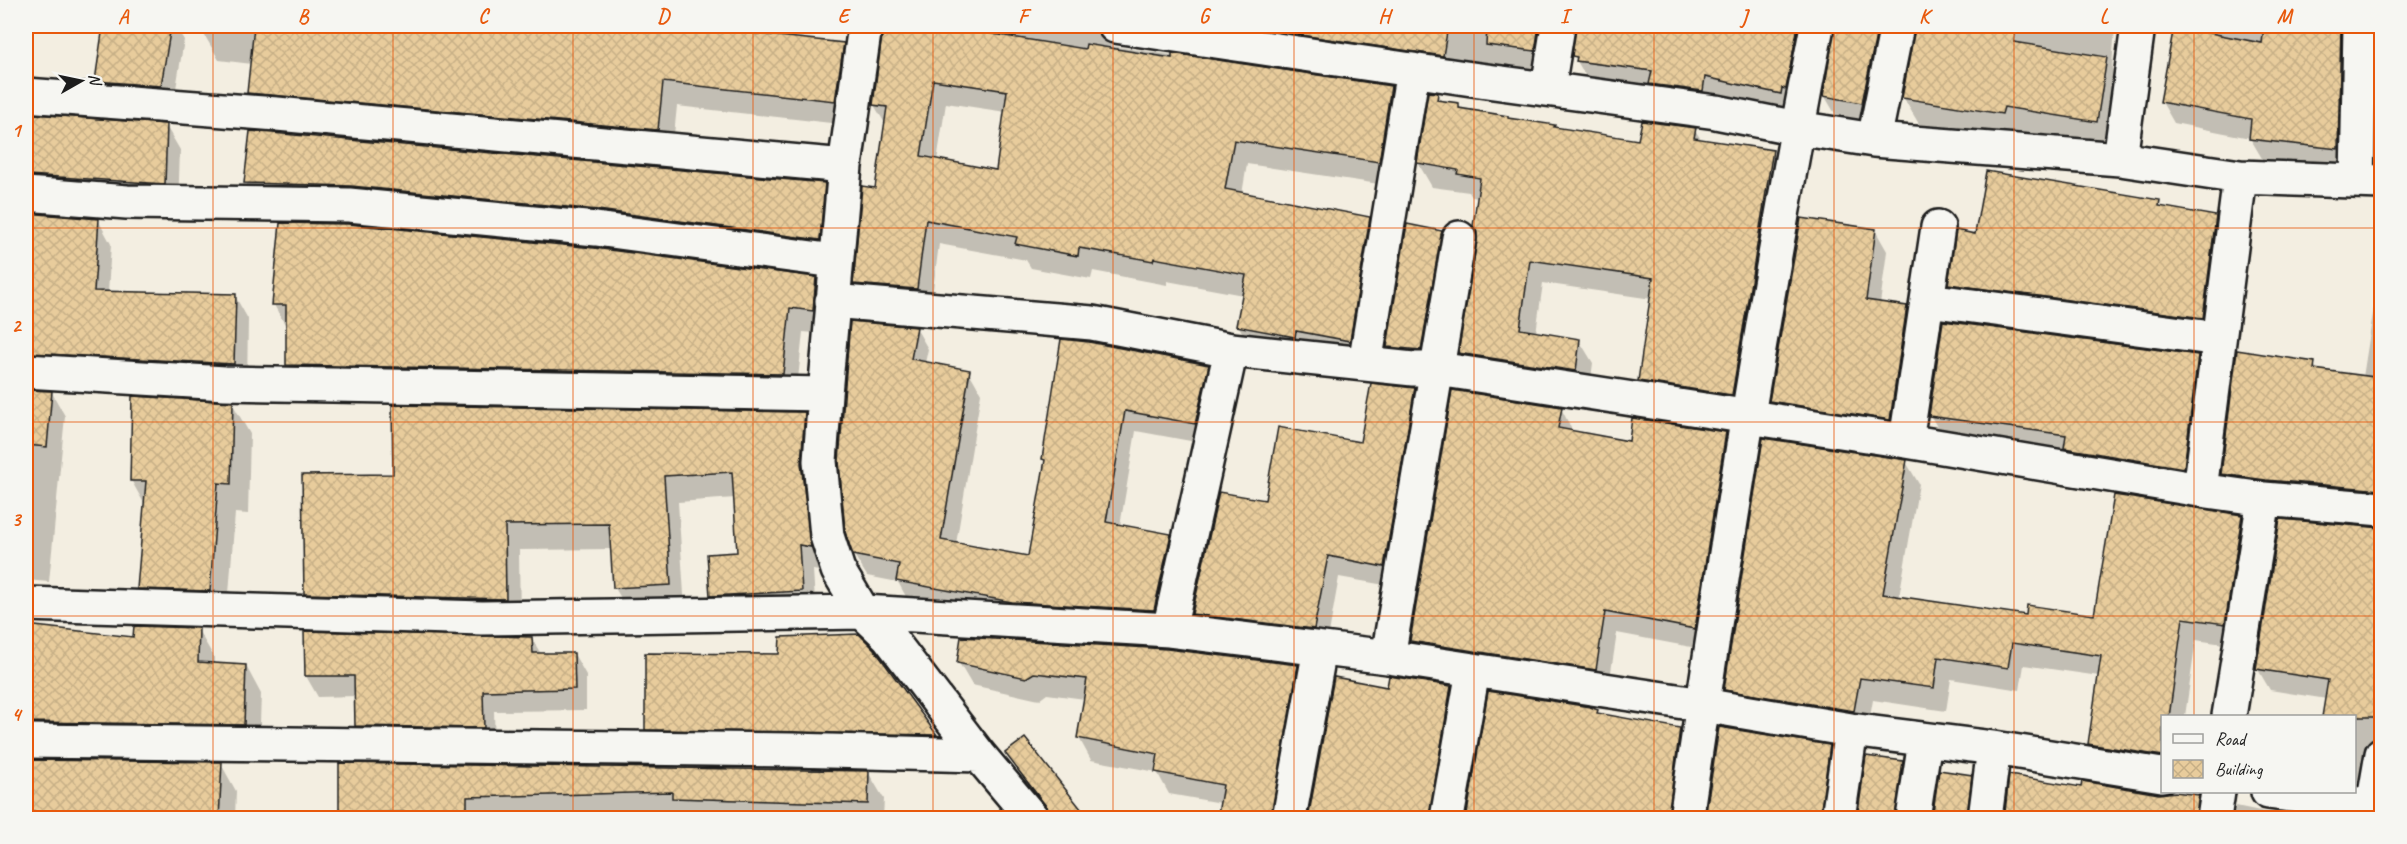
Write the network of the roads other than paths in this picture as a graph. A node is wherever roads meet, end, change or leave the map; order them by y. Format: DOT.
graph roads {
  1 [pos="865,26"];
  2 [pos="1128,26"];
  3 [pos="1558,26"];
  4 [pos="1817,26"];
  5 [pos="1897,26"];
  6 [pos="2138,26"];
  7 [pos="2360,26"];
  8 [pos="1413,70"];
  9 [pos="1548,88"];
  10 [pos="26,95"];
  11 [pos="1797,128"];
  12 [pos="1874,140"];
  13 [pos="2120,159"];
  14 [pos="845,166"];
  15 [pos="2240,177"];
  16 [pos="2369,182"];
  17 [pos="26,194"];
  18 [pos="1938,227"];
  19 [pos="1459,238"];
  20 [pos="835,261"];
  21 [pos="1928,300"];
  22 [pos="832,301"];
  23 [pos="2219,339"];
  24 [pos="1231,350"];
  25 [pos="1365,364"];
  26 [pos="1438,369"];
  27 [pos="26,371"];
  28 [pos="825,394"];
  29 [pos="1747,417"];
  30 [pos="1906,441"];
  31 [pos="2200,490"];
  32 [pos="2264,499"];
  33 [pos="2382,509"];
  34 [pos="26,604"];
  35 [pos="863,612"];
  36 [pos="1169,630"];
  37 [pos="1320,649"];
  38 [pos="1388,657"];
  39 [pos="1473,671"];
  40 [pos="1703,705"];
  41 [pos="2229,715"];
  42 [pos="1851,730"];
  43 [pos="26,741"];
  44 [pos="1925,741"];
  45 [pos="1994,748"];
  46 [pos="2382,754"];
  47 [pos="979,755"];
  48 [pos="2161,775"];
  49 [pos="2218,793"];
  50 [pos="2275,793"];
  51 [pos="2377,807"];
  52 [pos="1032,819"];
  53 [pos="1289,819"];
  54 [pos="1447,819"];
  55 [pos="1686,819"];
  56 [pos="1838,819"];
  57 [pos="1913,819"];
  58 [pos="1984,819"];
  59 [pos="2214,819"];
  1 -- 14 [label="street"];
  2 -- 8 [label="street"];
  3 -- 9 [label="street"];
  4 -- 11 [label="street"];
  5 -- 12 [label="street"];
  6 -- 13 [label="street"];
  7 -- 16 [label="street"];
  8 -- 9 [label="street"];
  8 -- 25 [label="street"];
  9 -- 11 [label="street"];
  10 -- 14 [label="street"];
  11 -- 12 [label="street"];
  11 -- 29 [label="street"];
  12 -- 13 [label="street"];
  13 -- 15 [label="street"];
  14 -- 20 [label="street"];
  15 -- 16 [label="street"];
  15 -- 23 [label="street"];
  17 -- 20 [label="street"];
  18 -- 21 [label="street"];
  19 -- 26 [label="street"];
  20 -- 22 [label="street"];
  21 -- 23 [label="street"];
  21 -- 30 [label="street"];
  22 -- 24 [label="street"];
  22 -- 28 [label="street"];
  23 -- 31 [label="street"];
  24 -- 25 [label="street"];
  24 -- 36 [label="street"];
  25 -- 26 [label="street"];
  26 -- 29 [label="street"];
  26 -- 38 [label="street"];
  27 -- 28 [label="street"];
  28 -- 35 [label="street"];
  29 -- 30 [label="street"];
  29 -- 40 [label="street"];
  30 -- 31 [label="street"];
  31 -- 32 [label="street"];
  32 -- 33 [label="street"];
  32 -- 41 [label="street"];
  34 -- 35 [label="street"];
  35 -- 36 [label="street"];
  35 -- 47 [label="street"];
  36 -- 37 [label="street"];
  37 -- 38 [label="street"];
  37 -- 53 [label="street"];
  38 -- 39 [label="street"];
  39 -- 40 [label="street"];
  39 -- 54 [label="street"];
  40 -- 42 [label="street"];
  40 -- 55 [label="street"];
  42 -- 44 [label="street"];
  42 -- 56 [label="street"];
  43 -- 47 [label="street"];
  44 -- 45 [label="street"];
  44 -- 57 [label="street"];
  45 -- 48 [label="street"];
  45 -- 58 [label="street"];
  46 -- 51 [label="street"];
  47 -- 52 [label="street"];
  49 -- 59 [label="street"];
  50 -- 51 [label="street"];
}
